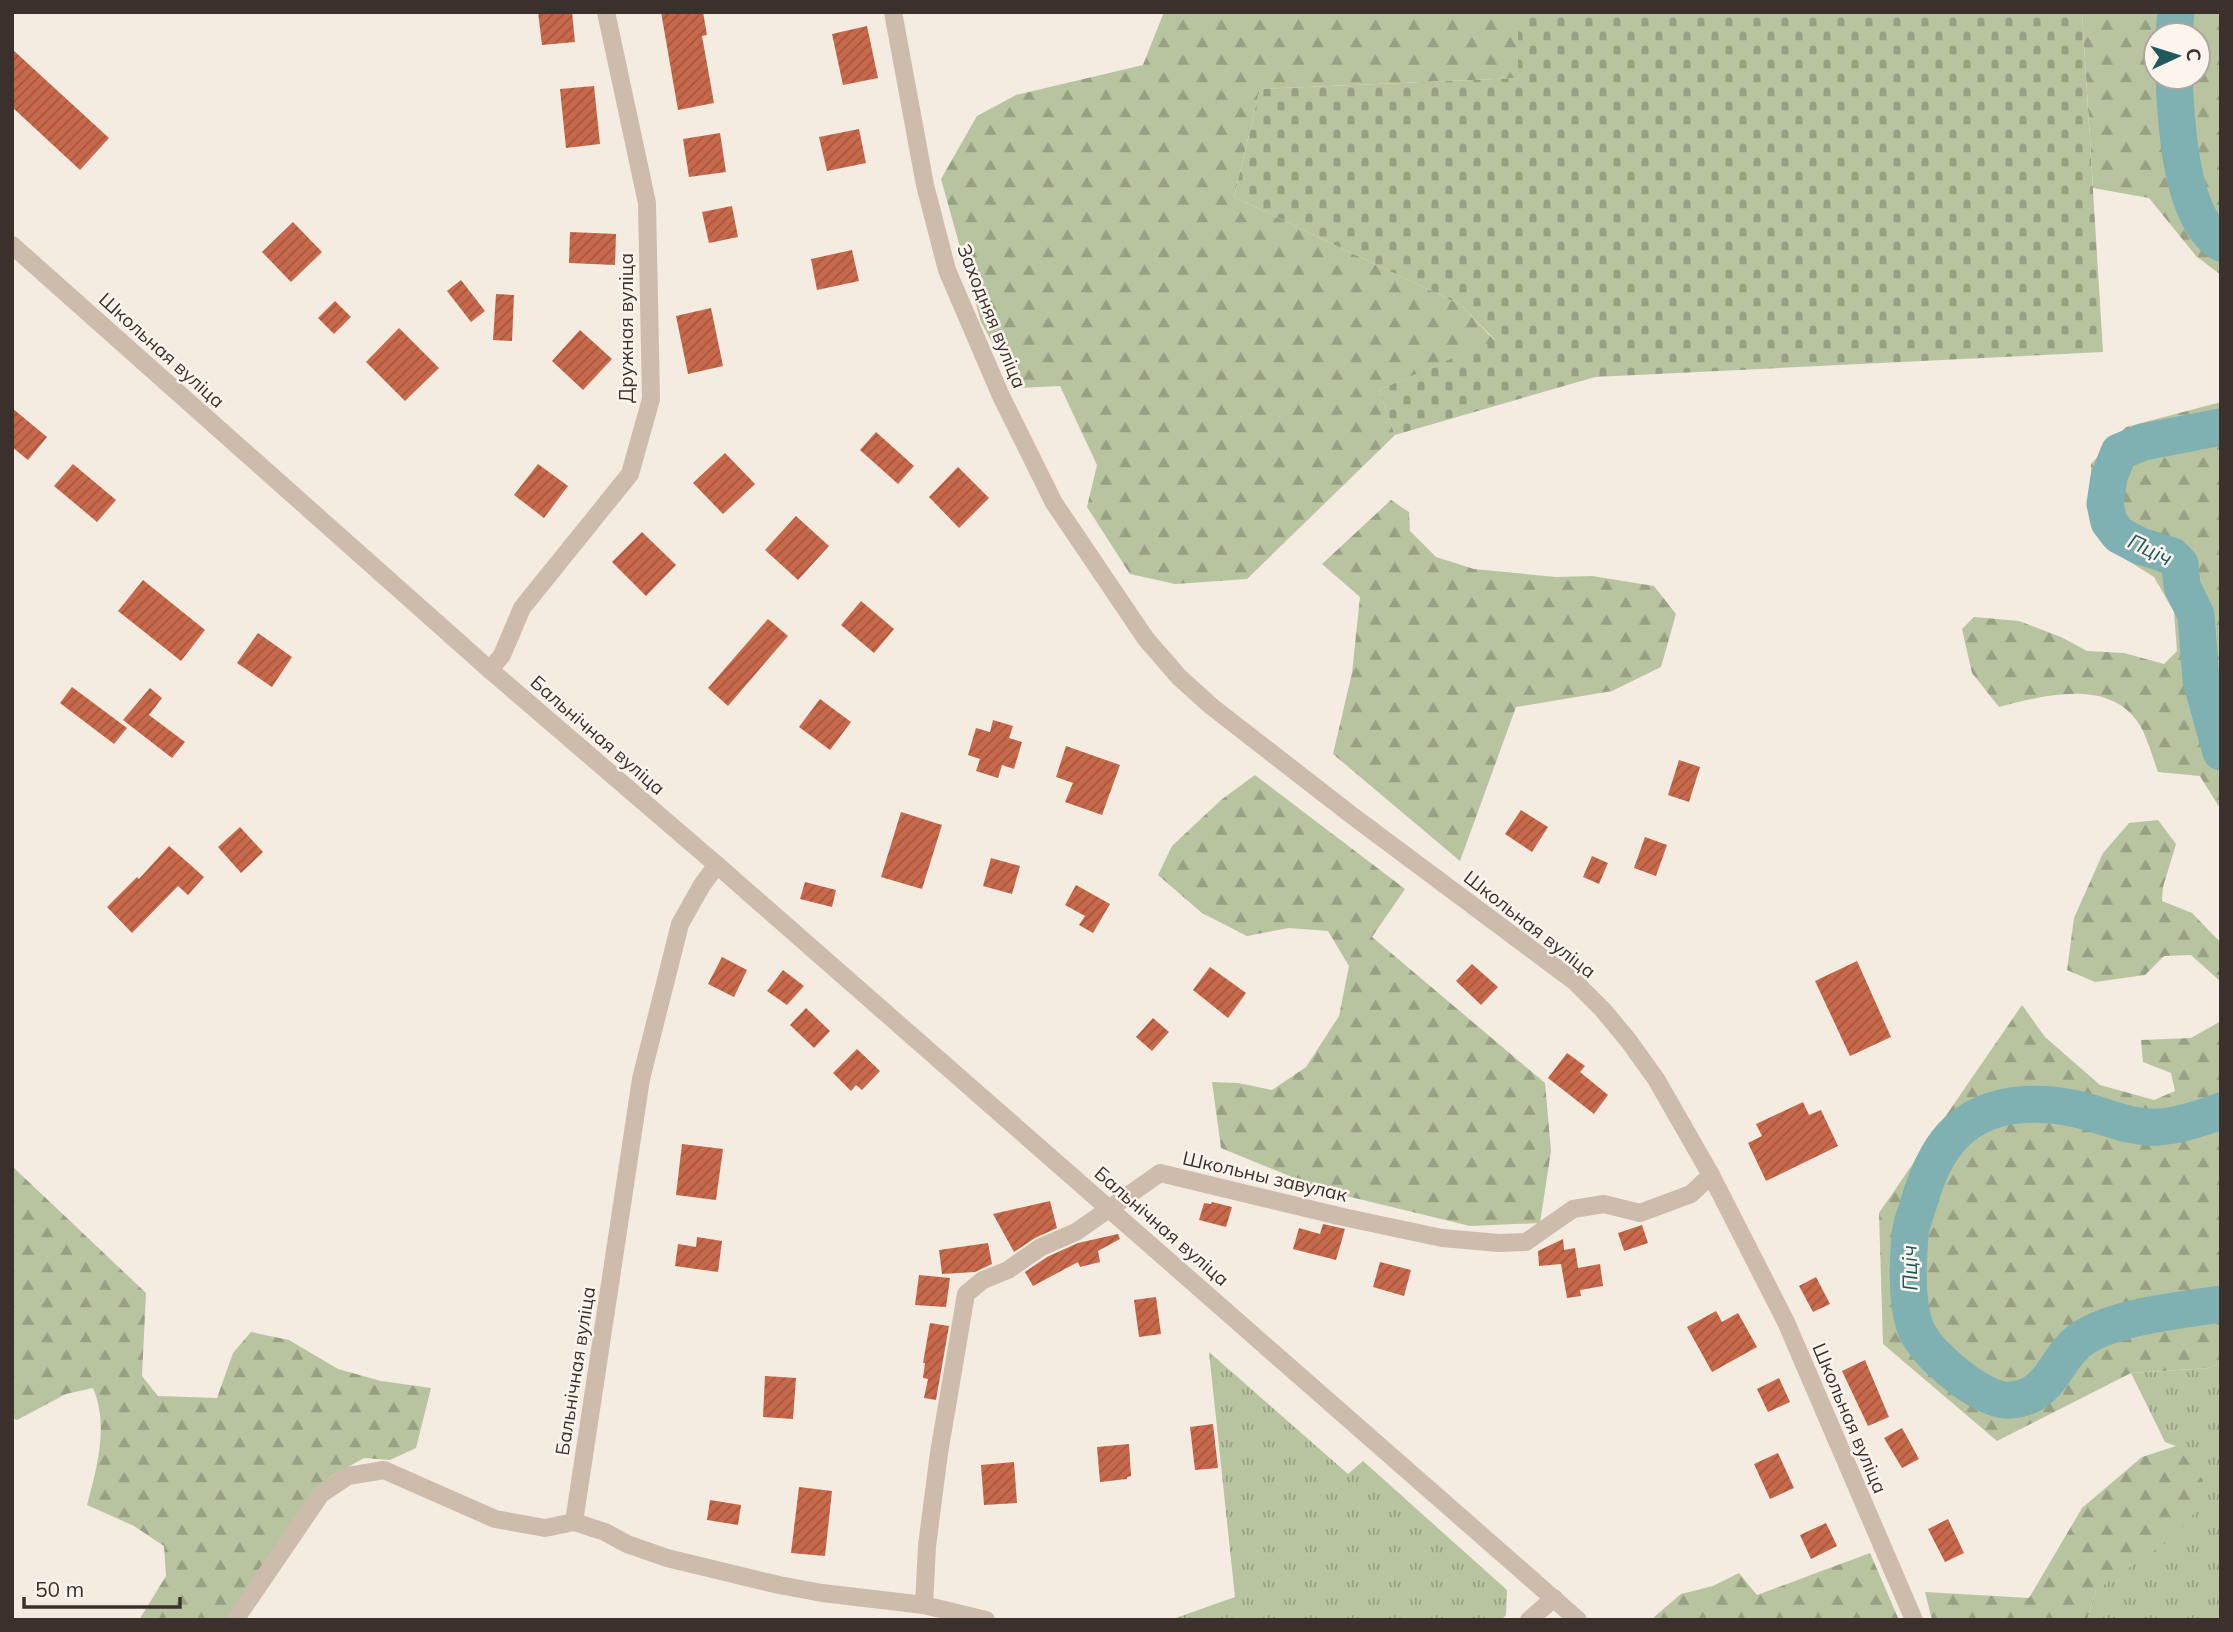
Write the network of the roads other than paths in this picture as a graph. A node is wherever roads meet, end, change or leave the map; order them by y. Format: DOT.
graph roads {
  1 [pos="606,12"];
  2 [pos="893,12"];
  3 [pos="12,245"];
  4 [pos="1058,509"];
  5 [pos="453,637"];
  6 [pos="490,670"];
  7 [pos="717,865"];
  8 [pos="1711,1175"];
  9 [pos="1110,1209"];
  10 [pos="574,1522"];
  11 [pos="1553,1598"];
  12 [pos="923,1605"];
  13 [pos="235,1620"];
  14 [pos="986,1620"];
  15 [pos="1529,1620"];
  16 [pos="1578,1620"];
  17 [pos="1914,1620"];
  1 -- 6 [label="street, Дружная вуліца"];
  2 -- 4 [label="street, Заходняя вуліца"];
  3 -- 5 [label="street, Школьная вуліца"];
  4 -- 8 [label="street, Школьная вуліца"];
  5 -- 6 [label="street, Бальнічная вуліца"];
  6 -- 7 [label="street, Бальнічная вуліца"];
  7 -- 9 [label="street, Бальнічная вуліца"];
  7 -- 10 [label="street, Бальнічная вуліца"];
  8 -- 9 [label="street, Школьны завулак"];
  8 -- 17 [label="street, Школьная вуліца"];
  9 -- 11 [label="street, Бальнічная вуліца"];
  9 -- 12 [label="street, Школьны завулак"];
  10 -- 12 [label="street"];
  10 -- 13 [label="street"];
  11 -- 15 [label="street"];
  11 -- 16 [label="street, Бальнічная вуліца"];
  12 -- 14 [label="street"];
}
